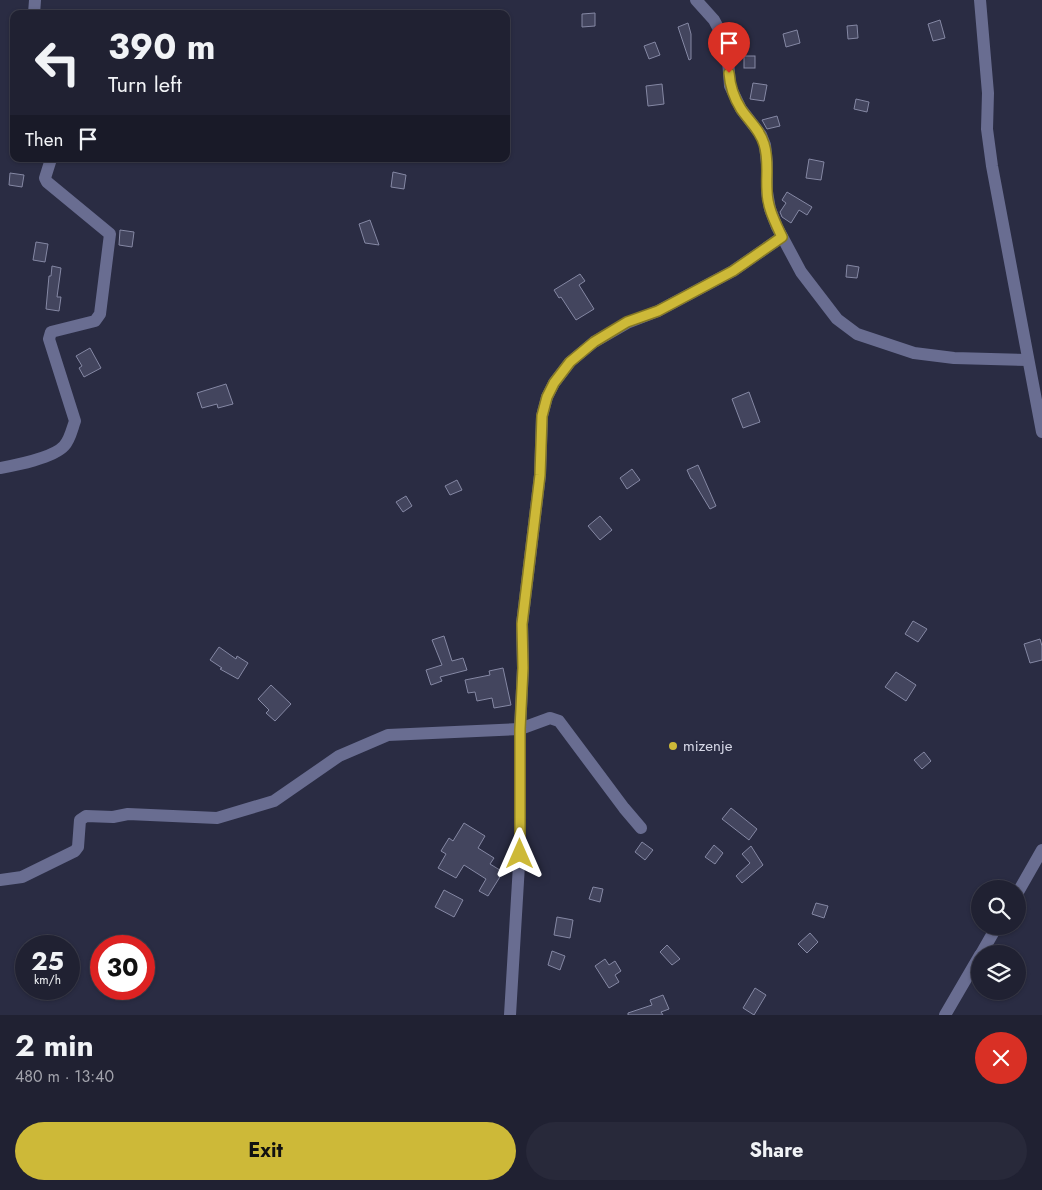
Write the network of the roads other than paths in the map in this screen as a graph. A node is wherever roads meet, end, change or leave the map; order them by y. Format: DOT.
graph roads {
  1 [pos="696,0"];
  2 [pos="980,0"];
  3 [pos="50,162"];
  4 [pos="782,237"];
  5 [pos="1028,360"];
  6 [pos="1042,432"];
  7 [pos="0,468"];
  8 [pos="520,729"];
  9 [pos="641,828"];
  10 [pos="1042,850"];
  11 [pos="0,880"];
  12 [pos="1025,880"];
  13 [pos="971,970"];
  14 [pos="510,1015"];
  15 [pos="945,1015"];
  1 -- 4 [label="street"];
  2 -- 5 [label="street"];
  3 -- 7 [label="street"];
  4 -- 5 [label="street"];
  4 -- 8 [label="street"];
  5 -- 6 [label="street"];
  8 -- 9 [label="street"];
  8 -- 11 [label="street"];
  8 -- 14 [label="street"];
  10 -- 12 [label="street"];
  13 -- 15 [label="street"];
}
